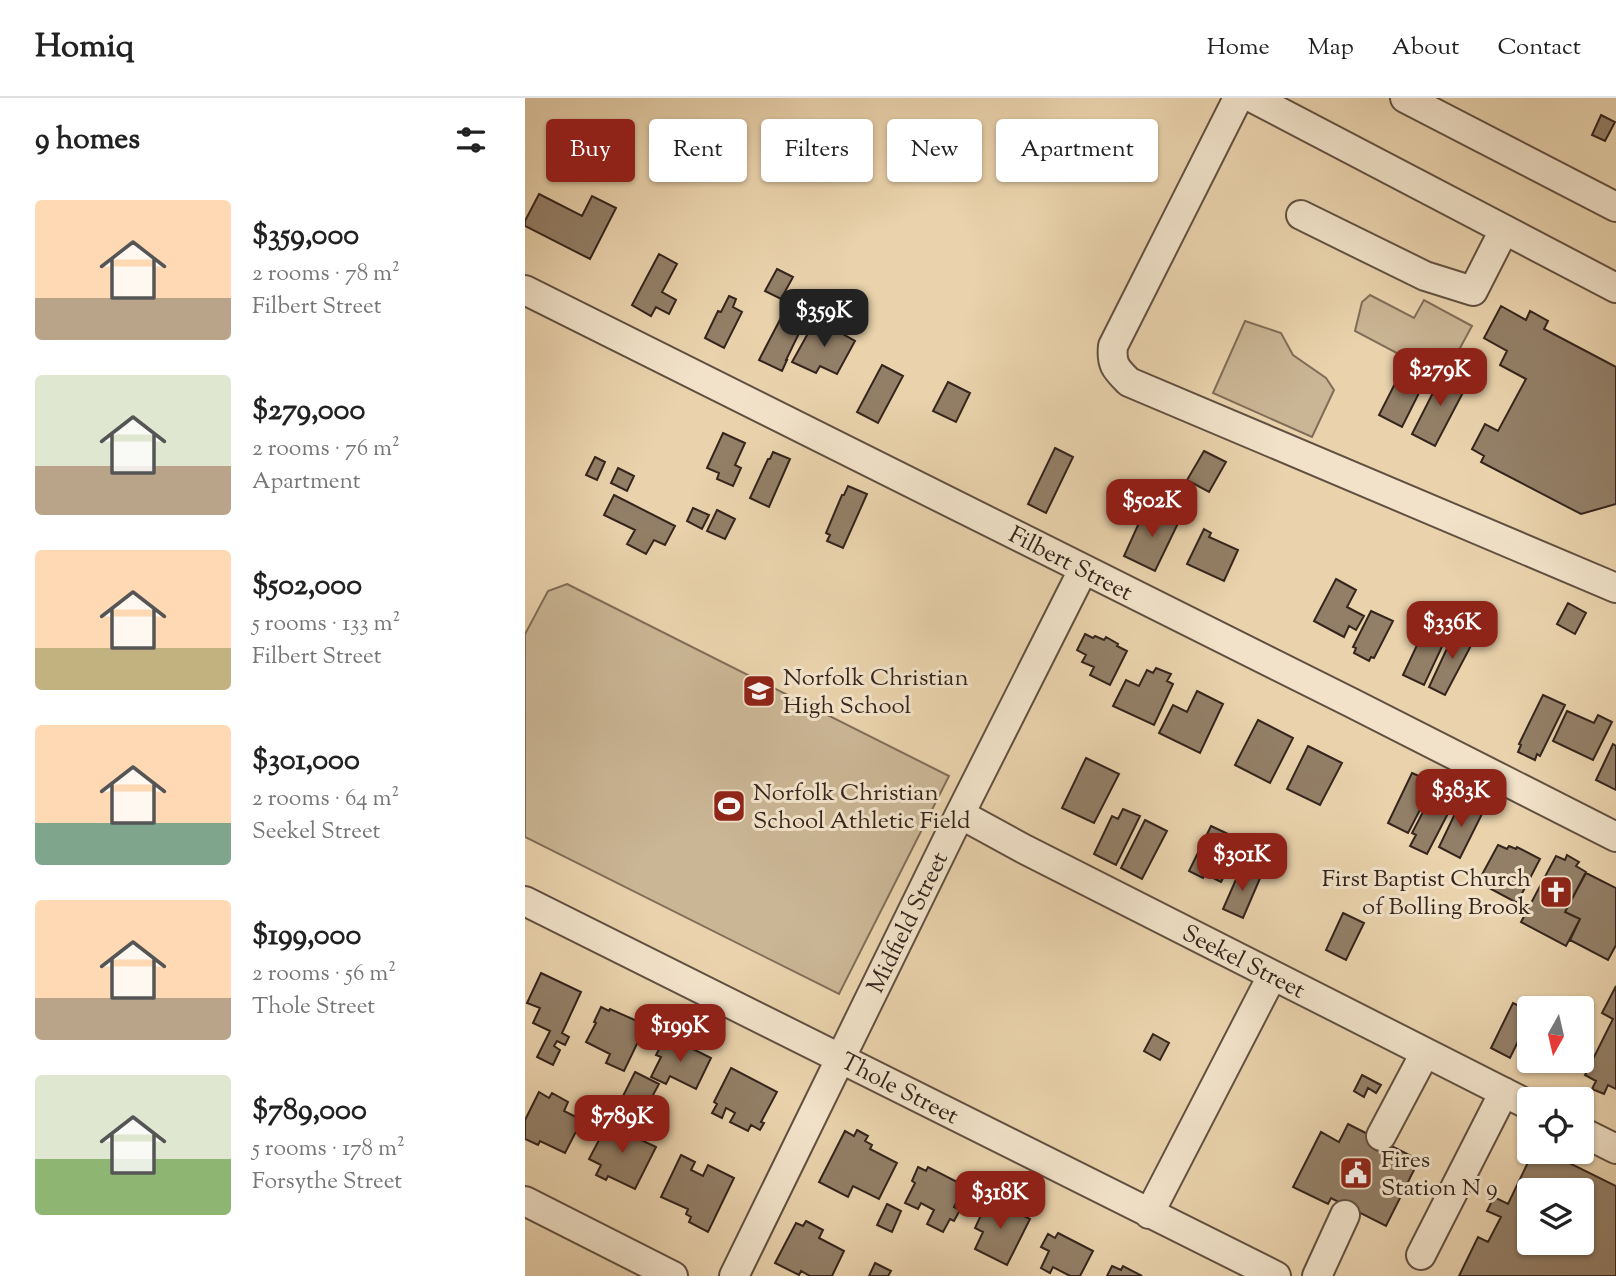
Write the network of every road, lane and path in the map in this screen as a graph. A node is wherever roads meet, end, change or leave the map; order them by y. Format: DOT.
graph roads {
  1 [pos="1238,98"];
  2 [pos="1253,98"];
  3 [pos="1405,98"];
  4 [pos="1616,207"];
  5 [pos="1301,215"];
  6 [pos="1504,230"];
  7 [pos="1616,288"];
  8 [pos="525,290"];
  9 [pos="1083,570"];
  10 [pos="1616,587"];
  11 [pos="960,814"];
  12 [pos="1616,837"];
  13 [pos="525,901"];
  14 [pos="1272,976"];
  15 [pos="1425,1053"];
  16 [pos="841,1058"];
  17 [pos="1504,1092"];
  18 [pos="1517,1099"];
  19 [pos="1381,1136"];
  20 [pos="1594,1138"];
  21 [pos="1616,1149"];
  22 [pos="525,1201"];
  23 [pos="1149,1214"];
  24 [pos="1345,1215"];
  25 [pos="1421,1255"];
  26 [pos="673,1276"];
  27 [pos="734,1276"];
  28 [pos="1276,1276"];
  29 [pos="1317,1276"];
  1 -- 10 [label="street"];
  2 -- 6 [label="street"];
  3 -- 4 [label="street"];
  5 -- 6 [label="street"];
  6 -- 7 [label="street"];
  8 -- 9 [label="street, Filbert Street"];
  9 -- 11 [label="street, Midfield Street"];
  9 -- 12 [label="street, Filbert Street"];
  11 -- 14 [label="street, Seekel Street"];
  11 -- 16 [label="street, Midfield Street"];
  13 -- 16 [label="street, Thole Street"];
  14 -- 15 [label="street, Seekel Street"];
  14 -- 23 [label="street"];
  15 -- 17 [label="street, Seekel Street"];
  15 -- 19 [label="street"];
  16 -- 23 [label="street, Thole Street"];
  16 -- 27 [label="street, Midfield Street"];
  17 -- 18 [label="street, Seekel Street"];
  17 -- 25 [label="street"];
  20 -- 21 [label="street"];
  22 -- 26 [label="street"];
  23 -- 28 [label="street, Thole Street"];
  24 -- 29 [label="street"];
}
